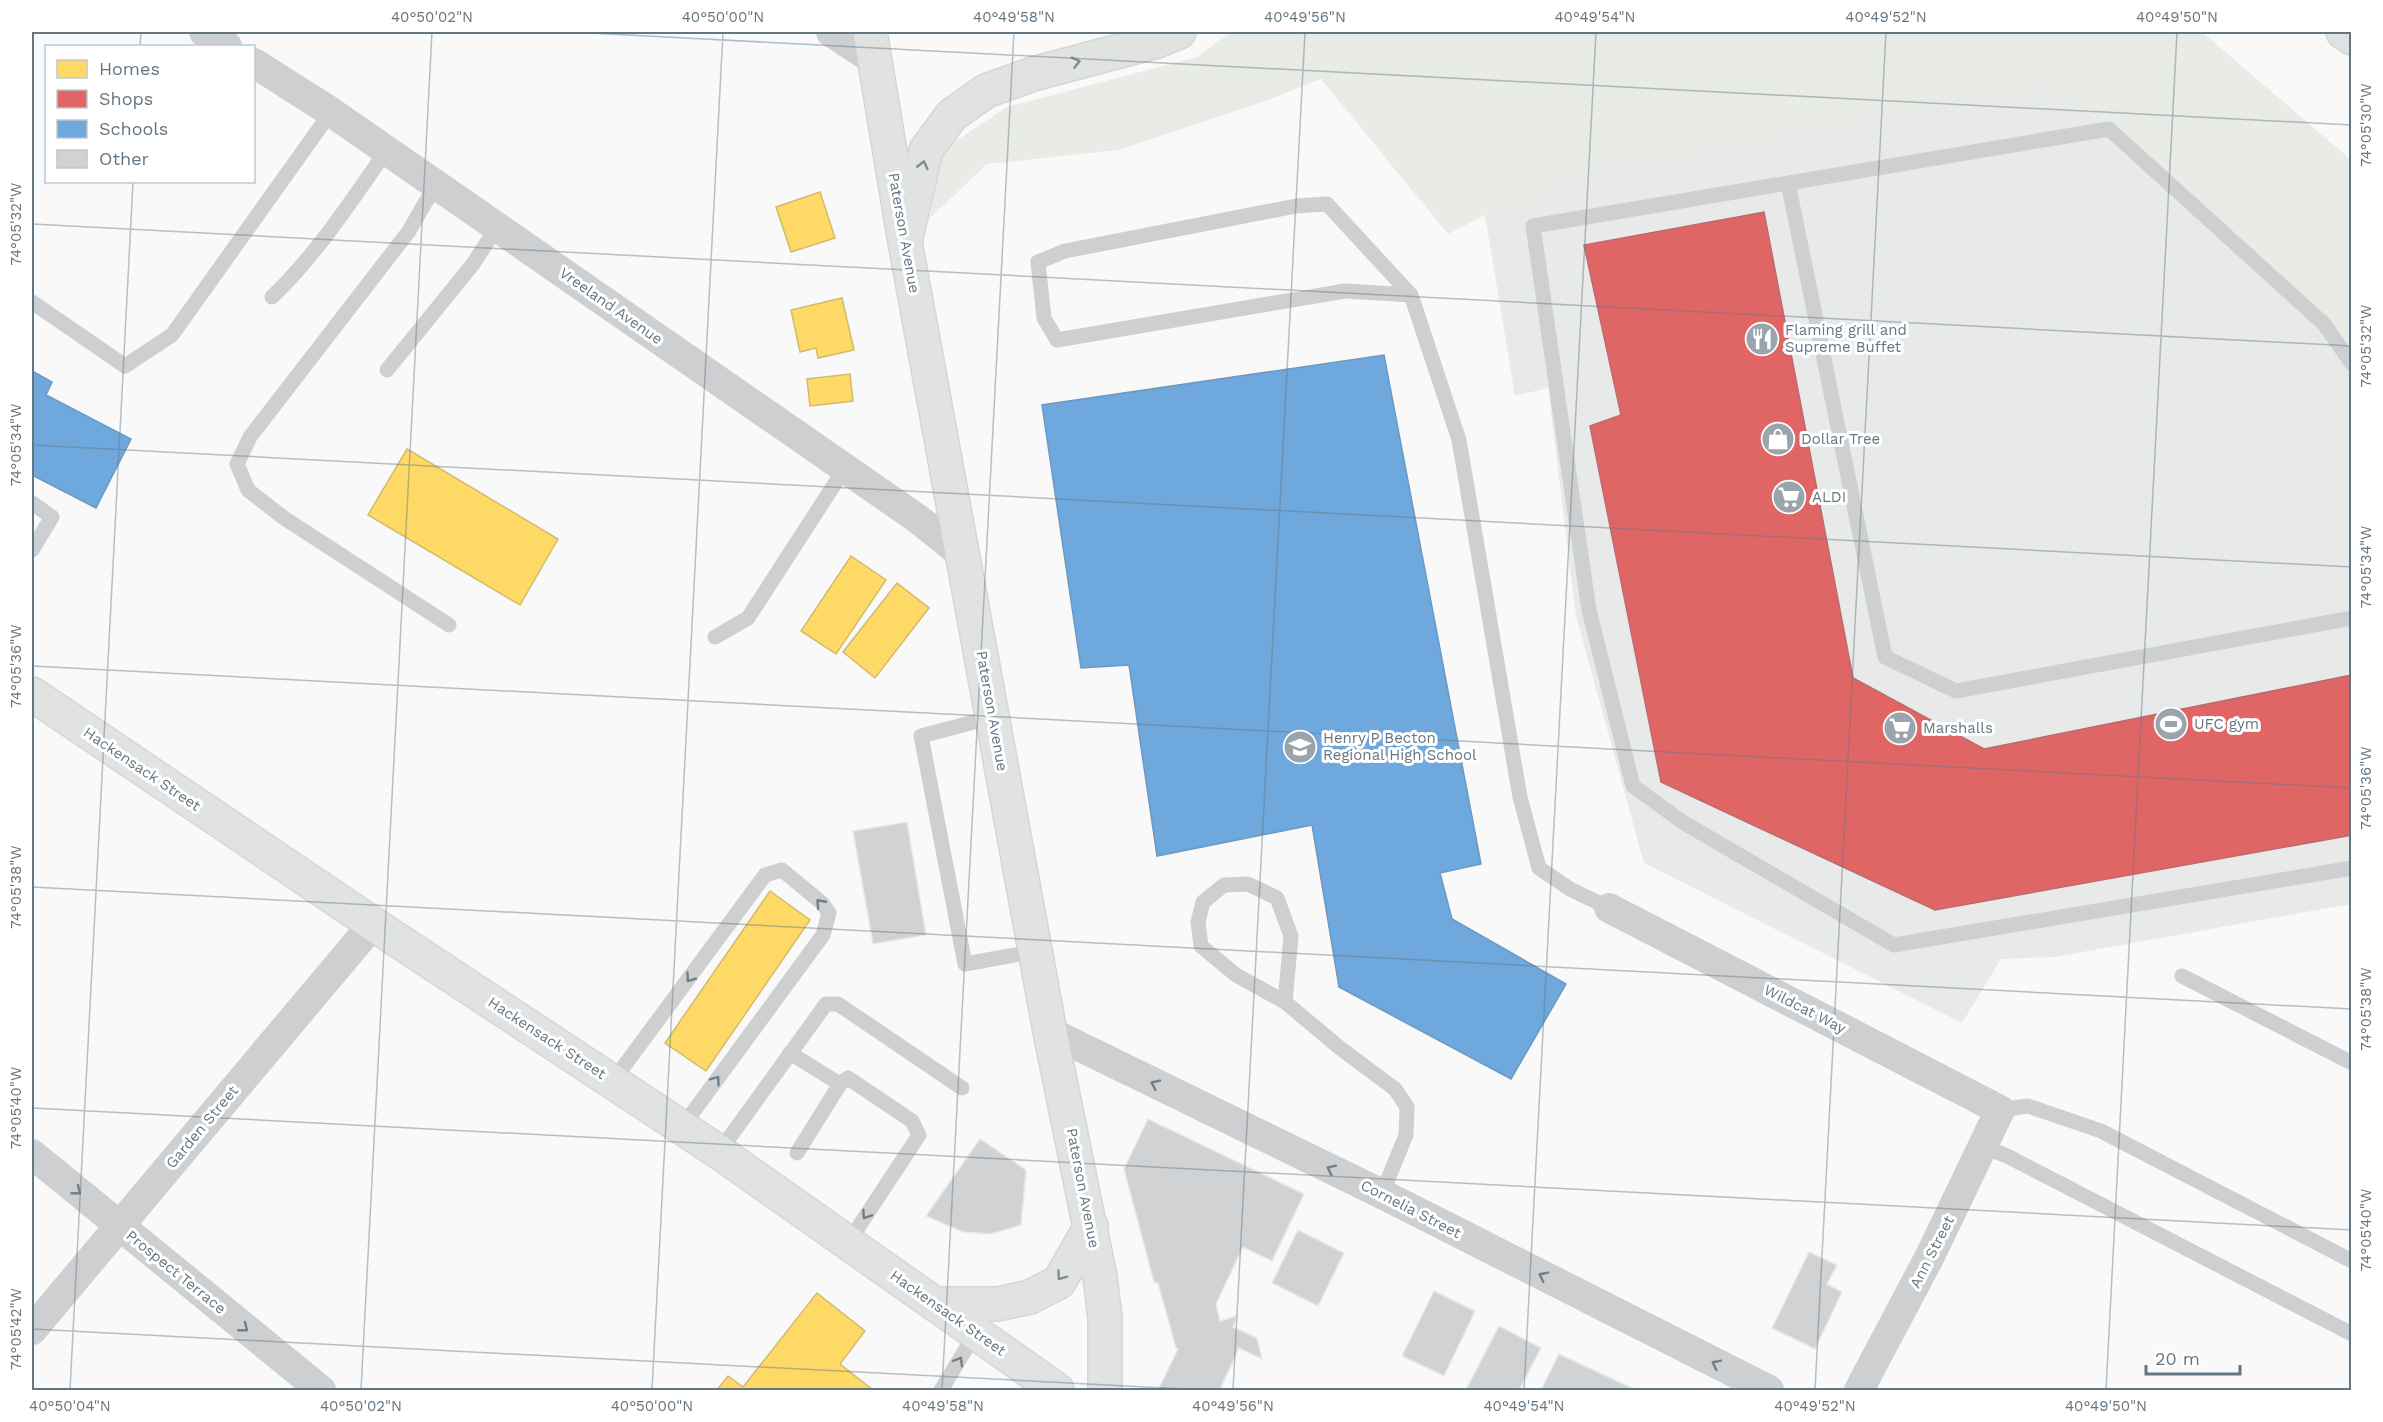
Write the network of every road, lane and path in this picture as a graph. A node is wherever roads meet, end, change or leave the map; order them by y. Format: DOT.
graph roads {
  1 [pos="204,32"];
  2 [pos="831,32"];
  3 [pos="1179,32"];
  4 [pos="2343,32"];
  5 [pos="2352,38"];
  6 [pos="225,45"];
  7 [pos="873,46"];
  8 [pos="255,64"];
  9 [pos="331,112"];
  10 [pos="387,150"];
  11 [pos="1788,183"];
  12 [pos="436,184"];
  13 [pos="497,227"];
  14 [pos="905,242"];
  15 [pos="1411,295"];
  16 [pos="272,297"];
  17 [pos="32,302"];
  18 [pos="2352,364"];
  19 [pos="387,370"];
  20 [pos="845,468"];
  21 [pos="32,503"];
  22 [pos="32,550"];
  23 [pos="963,555"];
  24 [pos="2352,618"];
  25 [pos="449,625"];
  26 [pos="715,637"];
  27 [pos="32,694"];
  28 [pos="993,717"];
  29 [pos="2352,868"];
  30 [pos="1609,908"];
  31 [pos="373,924"];
  32 [pos="1036,951"];
  33 [pos="2182,976"];
  34 [pos="1285,1002"];
  35 [pos="1050,1032"];
  36 [pos="790,1053"];
  37 [pos="2352,1063"];
  38 [pos="613,1081"];
  39 [pos="840,1084"];
  40 [pos="962,1088"];
  41 [pos="2000,1110"];
  42 [pos="682,1127"];
  43 [pos="1984,1147"];
  44 [pos="719,1152"];
  45 [pos="797,1153"];
  46 [pos="32,1154"];
  47 [pos="1382,1194"];
  48 [pos="119,1226"];
  49 [pos="1091,1226"];
  50 [pos="848,1243"];
  51 [pos="2352,1261"];
  52 [pos="935,1304"];
  53 [pos="32,1330"];
  54 [pos="976,1332"];
  55 [pos="2352,1334"];
  56 [pos="321,1390"];
  57 [pos="941,1390"];
  58 [pos="1057,1390"];
  59 [pos="1105,1390"];
  60 [pos="1768,1390"];
  61 [pos="1859,1390"];
  1 -- 6 [label="street"];
  2 -- 7 [label="street"];
  14 -- 3 [label="main road, one-way"];
  4 -- 5 [label="main road"];
  7 -- 14 [label="main road, Paterson Avenue"];
  8 -- 9 [label="street, Vreeland Avenue"];
  9 -- 10 [label="street, Vreeland Avenue"];
  9 -- 17 [label="lane"];
  10 -- 12 [label="street, Vreeland Avenue"];
  10 -- 16 [label="lane"];
  11 -- 18 [label="lane"];
  11 -- 24 [label="lane"];
  11 -- 29 [label="lane"];
  12 -- 13 [label="street, Vreeland Avenue"];
  12 -- 25 [label="lane"];
  13 -- 19 [label="lane"];
  13 -- 20 [label="street, Vreeland Avenue"];
  14 -- 23 [label="main road, Paterson Avenue"];
  15 -- 15 [label="lane"];
  15 -- 30 [label="lane"];
  20 -- 23 [label="street, Vreeland Avenue"];
  20 -- 26 [label="lane"];
  21 -- 22 [label="lane"];
  23 -- 28 [label="main road, Paterson Avenue"];
  27 -- 31 [label="main road, Hackensack Street"];
  28 -- 32 [label="main road, Paterson Avenue"];
  28 -- 32 [label="lane"];
  30 -- 41 [label="street, Wildcat Way"];
  31 -- 38 [label="main road, Hackensack Street"];
  31 -- 48 [label="street, Garden Street"];
  32 -- 35 [label="main road, Paterson Avenue"];
  33 -- 37 [label="lane"];
  34 -- 34 [label="lane"];
  34 -- 47 [label="lane"];
  47 -- 35 [label="street, Cornelia Street, one-way"];
  35 -- 49 [label="main road, Paterson Avenue"];
  36 -- 39 [label="lane"];
  36 -- 40 [label="lane"];
  36 -- 44 [label="lane"];
  38 -- 42 [label="main road, Hackensack Street"];
  42 -- 38 [label="lane, one-way"];
  39 -- 45 [label="lane"];
  39 -- 50 [label="lane, one-way"];
  41 -- 43 [label="street, Ann Street"];
  41 -- 51 [label="lane"];
  42 -- 44 [label="main road, Hackensack Street"];
  43 -- 55 [label="lane"];
  43 -- 61 [label="street, Ann Street"];
  44 -- 50 [label="main road, Hackensack Street"];
  46 -- 48 [label="street, Prospect Terrace, one-way"];
  60 -- 47 [label="street, Cornelia Street, one-way"];
  48 -- 53 [label="street, Garden Street"];
  48 -- 56 [label="street, Prospect Terrace, one-way"];
  49 -- 52 [label="main road, one-way"];
  49 -- 59 [label="main road, Paterson Avenue"];
  50 -- 52 [label="main road, Hackensack Street"];
  52 -- 54 [label="main road, Hackensack Street"];
  57 -- 54 [label="lane, one-way"];
  54 -- 58 [label="main road, Hackensack Street"];
}
